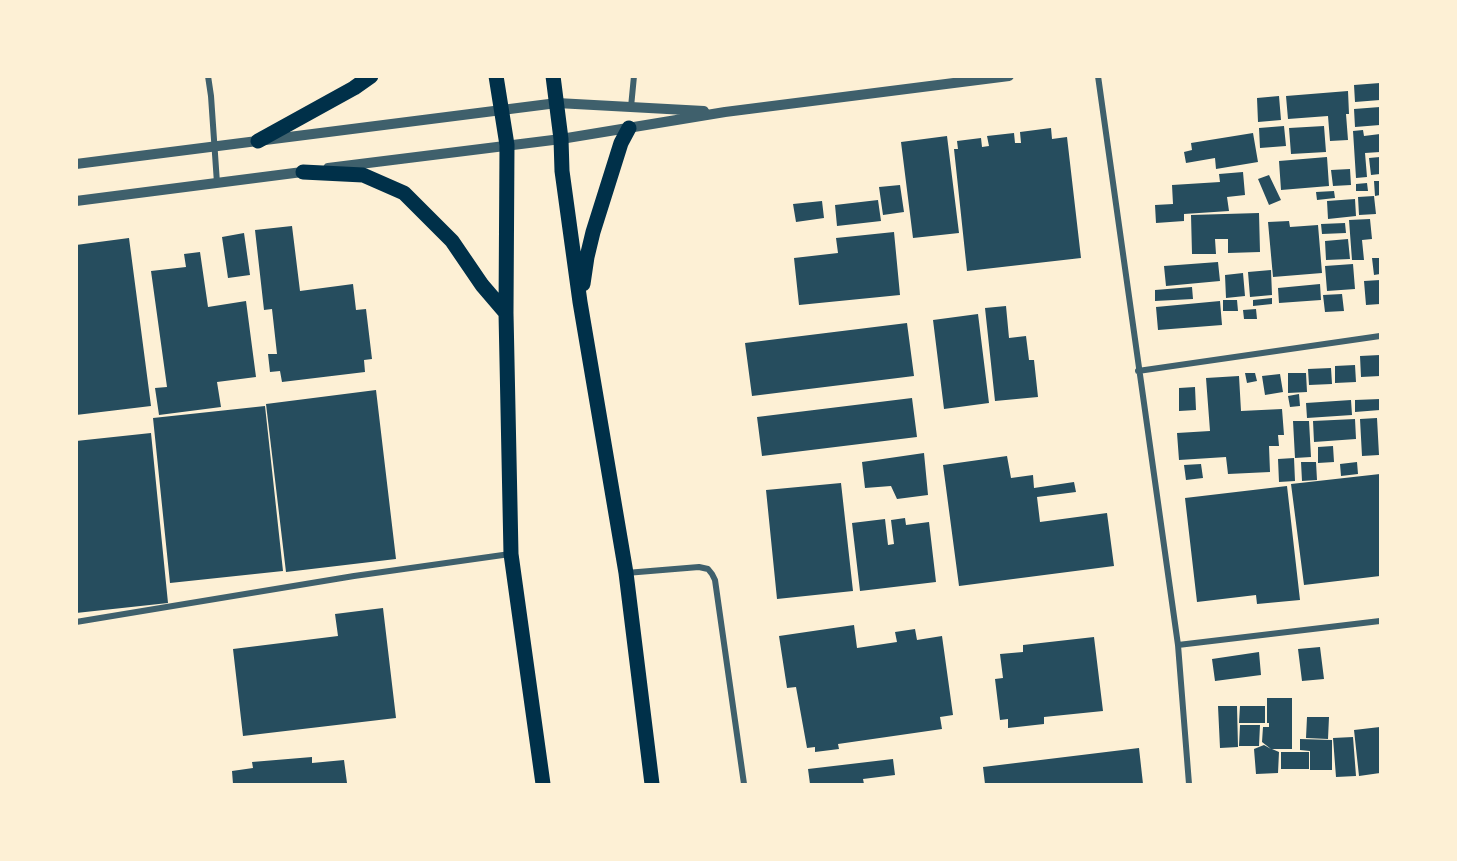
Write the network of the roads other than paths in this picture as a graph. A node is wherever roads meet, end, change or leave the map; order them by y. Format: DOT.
graph roads {
  1 [pos="208,76"];
  2 [pos="371,76"];
  3 [pos="496,76"];
  4 [pos="553,76"];
  5 [pos="634,76"];
  6 [pos="1009,76"];
  7 [pos="1098,76"];
  8 [pos="556,103"];
  9 [pos="631,107"];
  10 [pos="501,110"];
  11 [pos="725,112"];
  12 [pos="629,128"];
  13 [pos="561,139"];
  14 [pos="258,141"];
  15 [pos="507,145"];
  16 [pos="213,147"];
  17 [pos="76,164"];
  18 [pos="303,172"];
  19 [pos="217,183"];
  20 [pos="76,201"];
  21 [pos="580,302"];
  22 [pos="506,313"];
  23 [pos="1380,336"];
  24 [pos="1138,371"];
  25 [pos="511,554"];
  26 [pos="626,573"];
  27 [pos="1380,621"];
  28 [pos="76,622"];
  29 [pos="1178,645"];
  30 [pos="543,784"];
  31 [pos="652,784"];
  32 [pos="744,784"];
  33 [pos="1189,784"];
  1 -- 16 [label="street"];
  2 -- 14 [label="main road"];
  3 -- 10 [label="main road"];
  4 -- 8 [label="main road"];
  5 -- 9 [label="street"];
  6 -- 11 [label="street"];
  7 -- 24 [label="street"];
  8 -- 9 [label="street"];
  8 -- 10 [label="street"];
  8 -- 13 [label="main road"];
  9 -- 11 [label="street"];
  10 -- 14 [label="street"];
  10 -- 15 [label="main road"];
  11 -- 12 [label="street"];
  12 -- 13 [label="street"];
  12 -- 21 [label="main road"];
  13 -- 15 [label="street"];
  13 -- 21 [label="main road"];
  14 -- 16 [label="street"];
  15 -- 18 [label="street"];
  15 -- 22 [label="main road"];
  16 -- 17 [label="street"];
  16 -- 19 [label="street"];
  18 -- 19 [label="street"];
  18 -- 22 [label="main road"];
  19 -- 20 [label="street"];
  21 -- 26 [label="main road"];
  22 -- 25 [label="main road"];
  23 -- 24 [label="street"];
  24 -- 29 [label="street"];
  25 -- 28 [label="street"];
  25 -- 30 [label="main road"];
  26 -- 31 [label="main road"];
  26 -- 32 [label="street"];
  27 -- 29 [label="street"];
  29 -- 33 [label="street"];
}
